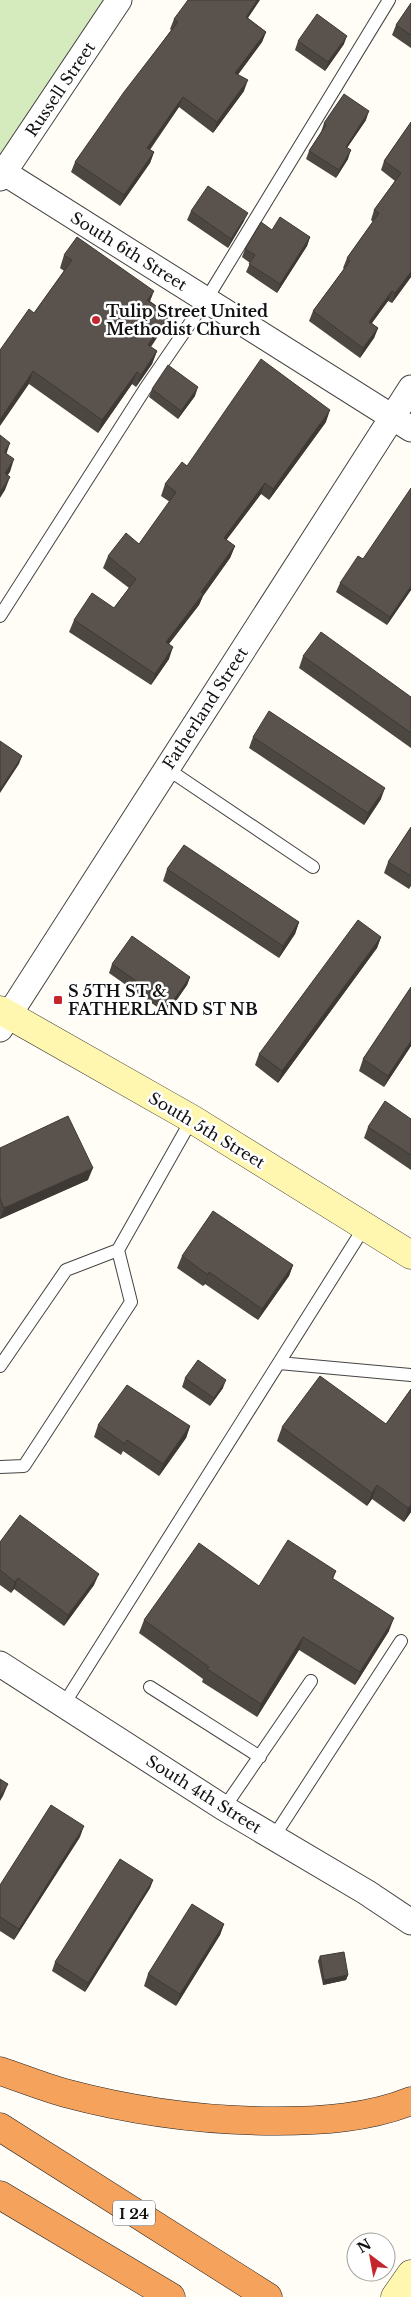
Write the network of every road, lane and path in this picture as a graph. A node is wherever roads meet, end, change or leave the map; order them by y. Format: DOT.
graph roads {
  1 [pos="119,0"];
  2 [pos="389,0"];
  3 [pos="1,173"];
  4 [pos="206,300"];
  5 [pos="411,388"];
  6 [pos="402,423"];
  7 [pos="0,616"];
  8 [pos="166,768"];
  9 [pos="313,867"];
  10 [pos="3,1018"];
  11 [pos="192,1120"];
  12 [pos="365,1226"];
  13 [pos="118,1250"];
  14 [pos="411,1256"];
  15 [pos="279,1363"];
  16 [pos="0,1366"];
  17 [pos="411,1375"];
  18 [pos="0,1467"];
  19 [pos="401,1640"];
  20 [pos="0,1664"];
  21 [pos="311,1681"];
  22 [pos="150,1687"];
  23 [pos="64,1704"];
  24 [pos="260,1757"];
  25 [pos="224,1808"];
  26 [pos="273,1838"];
  27 [pos="411,1922"];
  28 [pos="0,2071"];
  29 [pos="411,2101"];
  30 [pos="0,2127"];
  31 [pos="0,2195"];
  32 [pos="411,2274"];
  33 [pos="171,2297"];
  34 [pos="268,2297"];
  35 [pos="396,2297"];
  1 -- 3 [label="street, Russell Street"];
  2 -- 4 [label="lane"];
  3 -- 4 [label="street, South 6th Street"];
  4 -- 6 [label="street, South 6th Street"];
  4 -- 7 [label="lane"];
  5 -- 6 [label="street, Fatherland Street"];
  6 -- 8 [label="street, Fatherland Street"];
  8 -- 9 [label="lane"];
  8 -- 10 [label="street, Fatherland Street"];
  10 -- 11 [label="main road, South 5th Street"];
  11 -- 12 [label="main road, South 5th Street"];
  11 -- 13 [label="lane"];
  12 -- 14 [label="main road, South 5th Street"];
  12 -- 15 [label="lane"];
  13 -- 16 [label="lane"];
  13 -- 18 [label="lane"];
  15 -- 17 [label="lane"];
  15 -- 23 [label="lane"];
  19 -- 26 [label="lane"];
  20 -- 23 [label="street, South 4th Street"];
  21 -- 24 [label="lane"];
  22 -- 24 [label="lane"];
  23 -- 25 [label="street, South 4th Street"];
  24 -- 25 [label="lane"];
  25 -- 26 [label="street, South 4th Street"];
  26 -- 27 [label="street, South 4th Street"];
  28 -- 29 [label="highway"];
  30 -- 34 [label="highway, I 24"];
  31 -- 33 [label="highway"];
  32 -- 35 [label="main road"];
}
